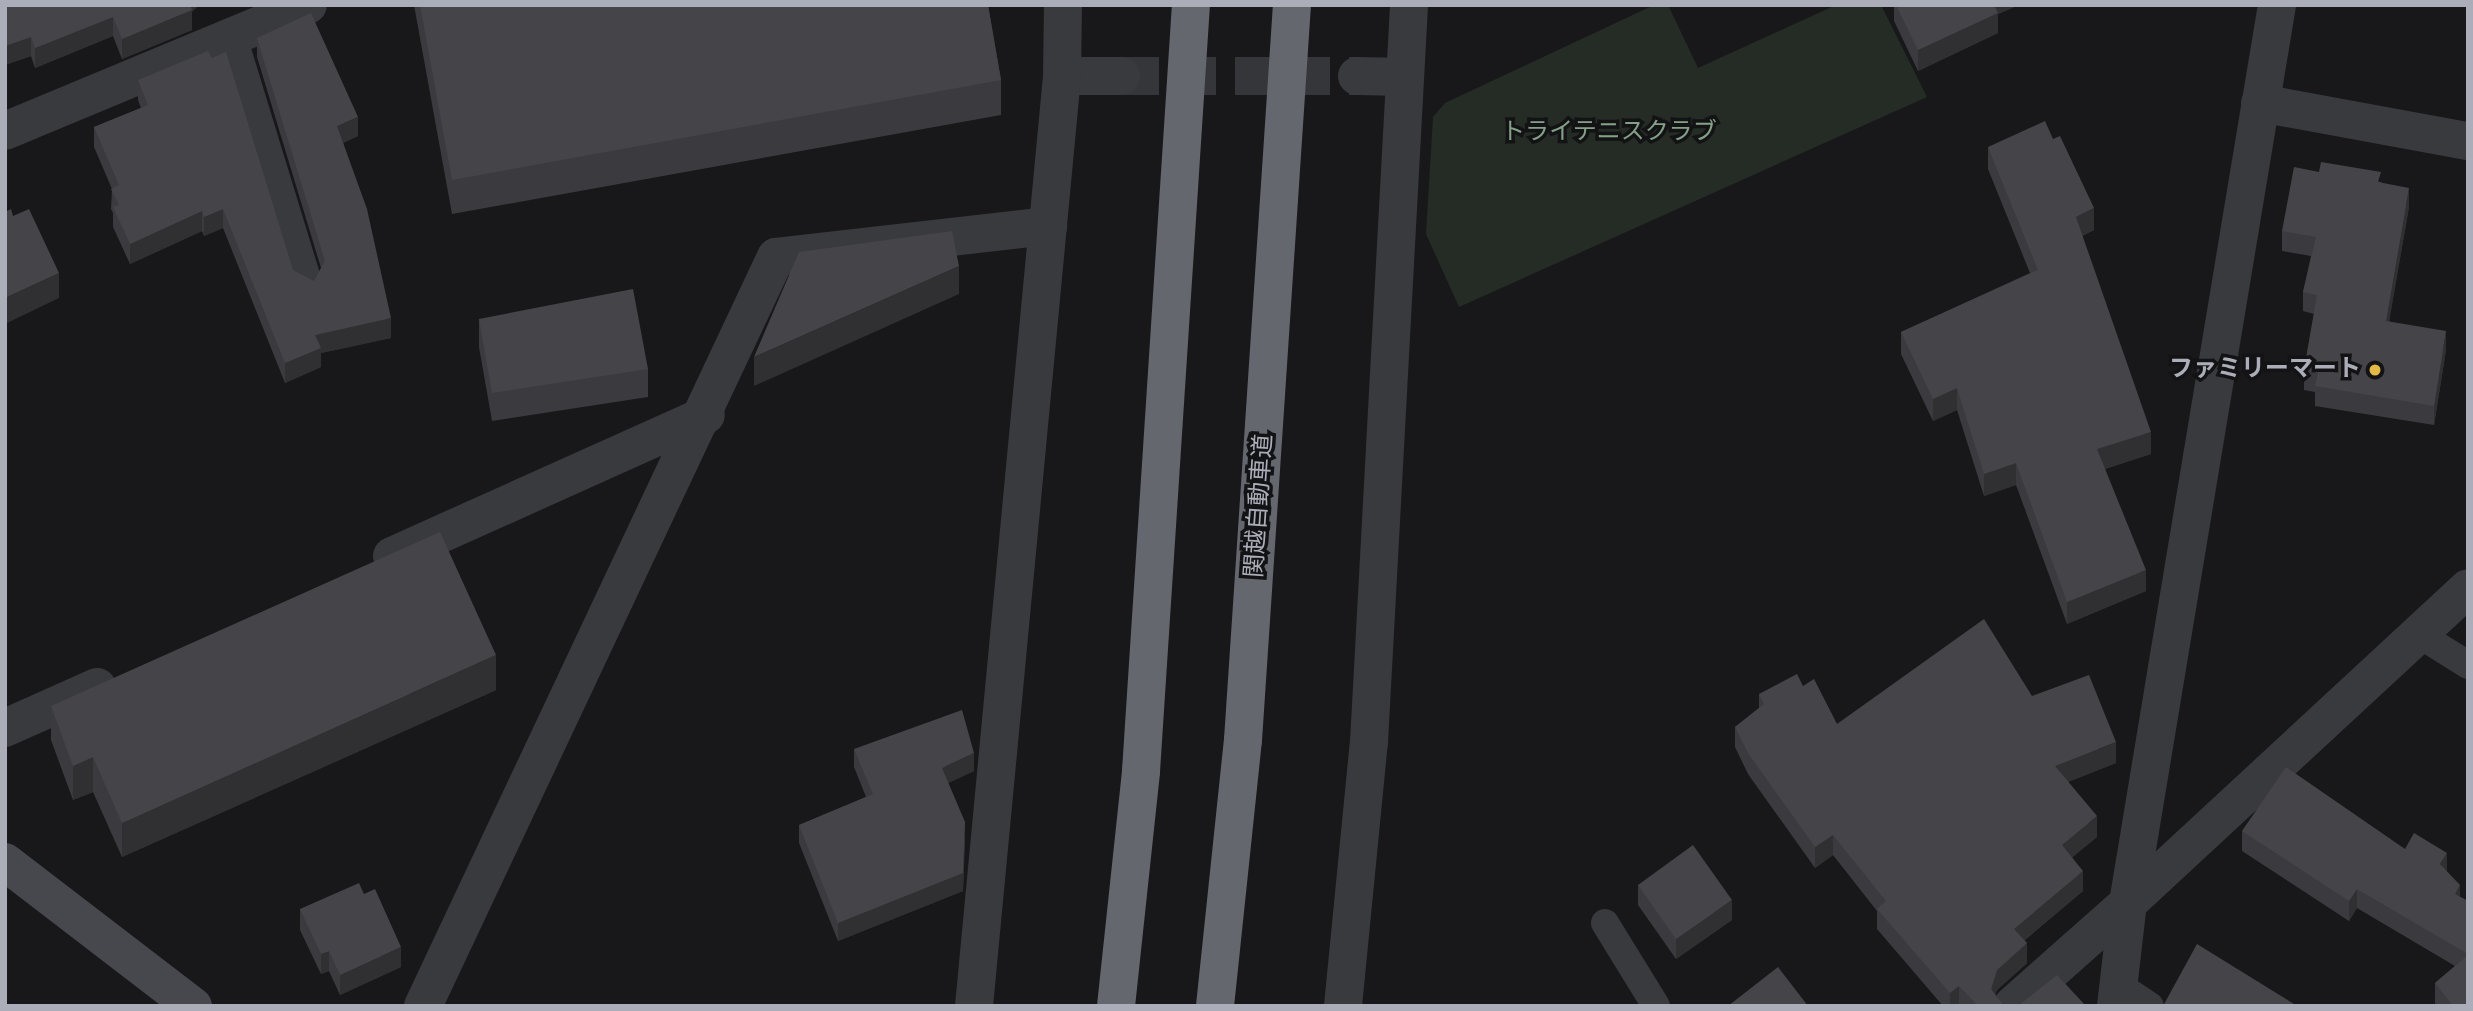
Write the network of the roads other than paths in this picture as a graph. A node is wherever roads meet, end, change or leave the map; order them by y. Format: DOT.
graph roads {
  1 [pos="308,5"];
  2 [pos="1063,5"];
  3 [pos="1192,5"];
  4 [pos="1292,5"];
  5 [pos="1409,5"];
  6 [pos="2277,5"];
  7 [pos="234,40"];
  8 [pos="1062,76"];
  9 [pos="1121,76"];
  10 [pos="1357,76"];
  11 [pos="1405,77"];
  12 [pos="2260,103"];
  13 [pos="5,131"];
  14 [pos="2468,141"];
  15 [pos="1048,226"];
  16 [pos="309,285"];
  17 [pos="706,415"];
  18 [pos="360,570"];
  19 [pos="2468,588"];
  20 [pos="2420,635"];
  21 [pos="2468,665"];
  22 [pos="132,672"];
  23 [pos="5,728"];
  24 [pos="5,862"];
  25 [pos="2128,904"];
  26 [pos="1605,923"];
  27 [pos="2128,999"];
  28 [pos="193,1006"];
  29 [pos="424,1006"];
  30 [pos="974,1006"];
  31 [pos="1116,1006"];
  32 [pos="1215,1006"];
  33 [pos="1343,1006"];
  34 [pos="1656,1006"];
  35 [pos="2012,1006"];
  1 -- 7 [label="street"];
  2 -- 8 [label="street"];
  3 -- 31 [label="highway"];
  4 -- 32 [label="highway, 関越自動車道"];
  5 -- 11 [label="street"];
  6 -- 12 [label="street"];
  7 -- 13 [label="street"];
  7 -- 16 [label="lane"];
  8 -- 9 [label="street"];
  8 -- 15 [label="street"];
  10 -- 11 [label="street"];
  11 -- 33 [label="street"];
  12 -- 14 [label="street"];
  12 -- 25 [label="street"];
  15 -- 17 [label="street"];
  15 -- 30 [label="street"];
  17 -- 18 [label="street"];
  17 -- 29 [label="street"];
  19 -- 20 [label="street"];
  20 -- 21 [label="lane"];
  20 -- 25 [label="street"];
  22 -- 23 [label="street"];
  24 -- 28 [label="main road"];
  25 -- 27 [label="street"];
  25 -- 35 [label="street"];
  26 -- 34 [label="lane"];
}
